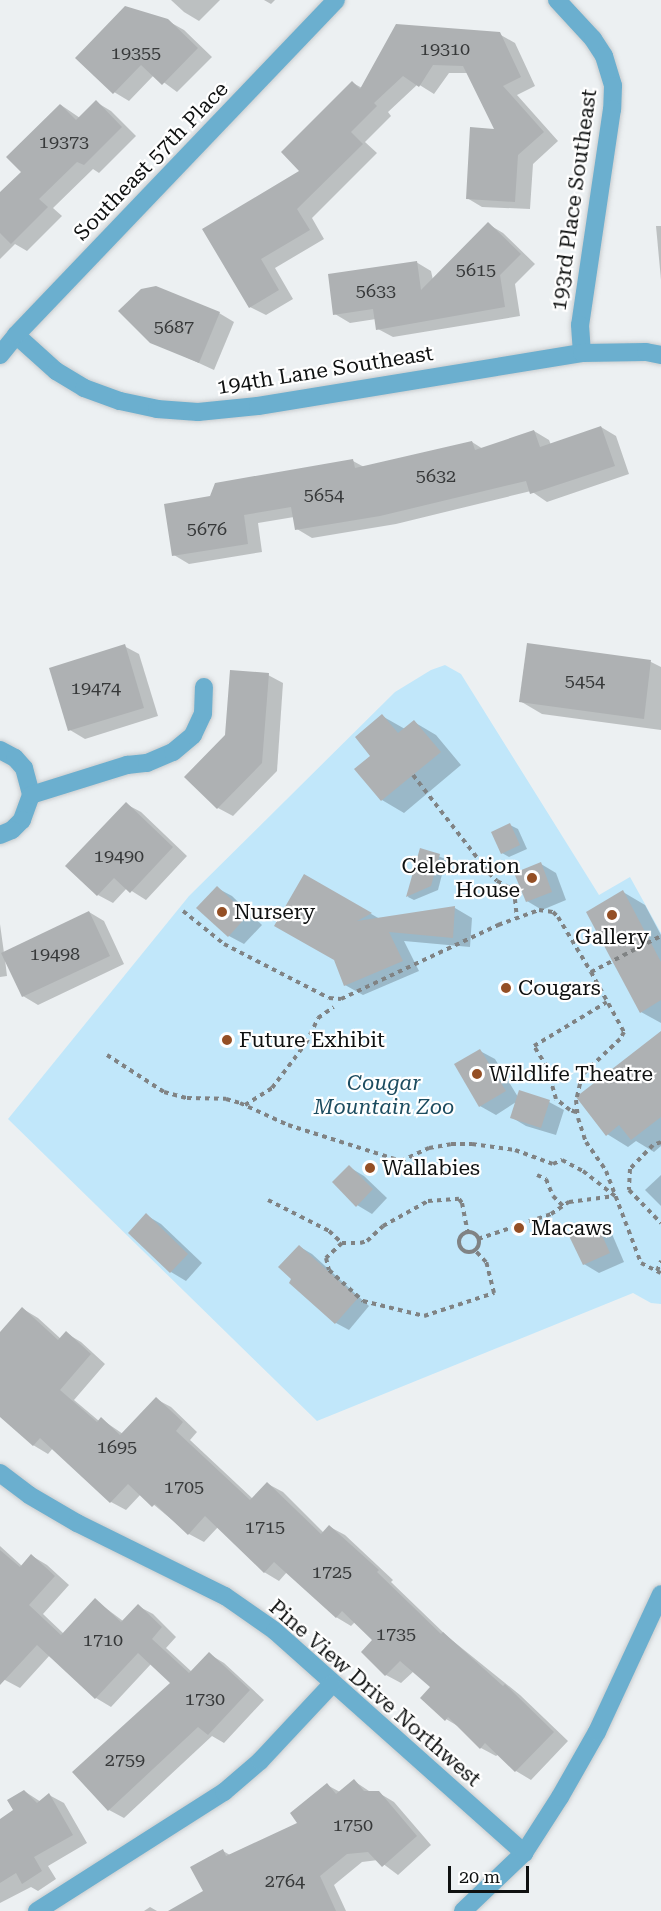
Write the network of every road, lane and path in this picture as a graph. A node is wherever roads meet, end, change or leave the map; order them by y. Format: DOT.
graph roads {
  1 [pos="336,0"];
  2 [pos="557,0"];
  3 [pos="16,335"];
  4 [pos="582,353"];
  5 [pos="0,355"];
  6 [pos="661,355"];
  7 [pos="204,687"];
  8 [pos="0,750"];
  9 [pos="413,775"];
  10 [pos="32,795"];
  11 [pos="0,835"];
  12 [pos="183,911"];
  13 [pos="517,918"];
  14 [pos="661,936"];
  15 [pos="591,972"];
  16 [pos="607,1002"];
  17 [pos="334,1007"];
  18 [pos="107,1055"];
  19 [pos="245,1105"];
  20 [pos="576,1112"];
  21 [pos="661,1142"];
  22 [pos="537,1175"];
  23 [pos="615,1196"];
  24 [pos="268,1200"];
  25 [pos="563,1206"];
  26 [pos="661,1223"];
  27 [pos="468,1233"];
  28 [pos="478,1239"];
  29 [pos="342,1243"];
  30 [pos="475,1250"];
  31 [pos="661,1261"];
  32 [pos="659,1272"];
  33 [pos="0,1473"];
  34 [pos="661,1594"];
  35 [pos="332,1684"];
  36 [pos="524,1853"];
  37 [pos="37,1911"];
  38 [pos="463,1911"];
  1 -- 3 [label="street, Southeast 57th Place"];
  2 -- 4 [label="street, 193rd Place Southeast"];
  3 -- 4 [label="street, 194th Lane Southeast"];
  3 -- 5 [label="street, Southeast 57th Place"];
  4 -- 6 [label="street, 194th Lane Southeast"];
  7 -- 10 [label="street"];
  8 -- 10 [label="street"];
  9 -- 13 [label="path"];
  10 -- 11 [label="street"];
  12 -- 13 [label="path"];
  13 -- 15 [label="path"];
  14 -- 15 [label="path"];
  15 -- 16 [label="path"];
  16 -- 20 [label="path"];
  16 -- 20 [label="path"];
  17 -- 19 [label="path"];
  18 -- 19 [label="path"];
  19 -- 23 [label="path"];
  20 -- 23 [label="path"];
  21 -- 26 [label="path"];
  22 -- 25 [label="path"];
  23 -- 25 [label="path"];
  23 -- 32 [label="path"];
  24 -- 29 [label="path"];
  25 -- 28 [label="path"];
  27 -- 28 [label="path"];
  27 -- 29 [label="path"];
  27 -- 30 [label="path"];
  28 -- 30 [label="path"];
  29 -- 30 [label="path"];
  31 -- 32 [label="path"];
  33 -- 35 [label="street, Pine View Drive Northwest"];
  34 -- 36 [label="street"];
  35 -- 36 [label="street, Pine View Drive Northwest"];
  35 -- 37 [label="street"];
  36 -- 38 [label="street"];
}
